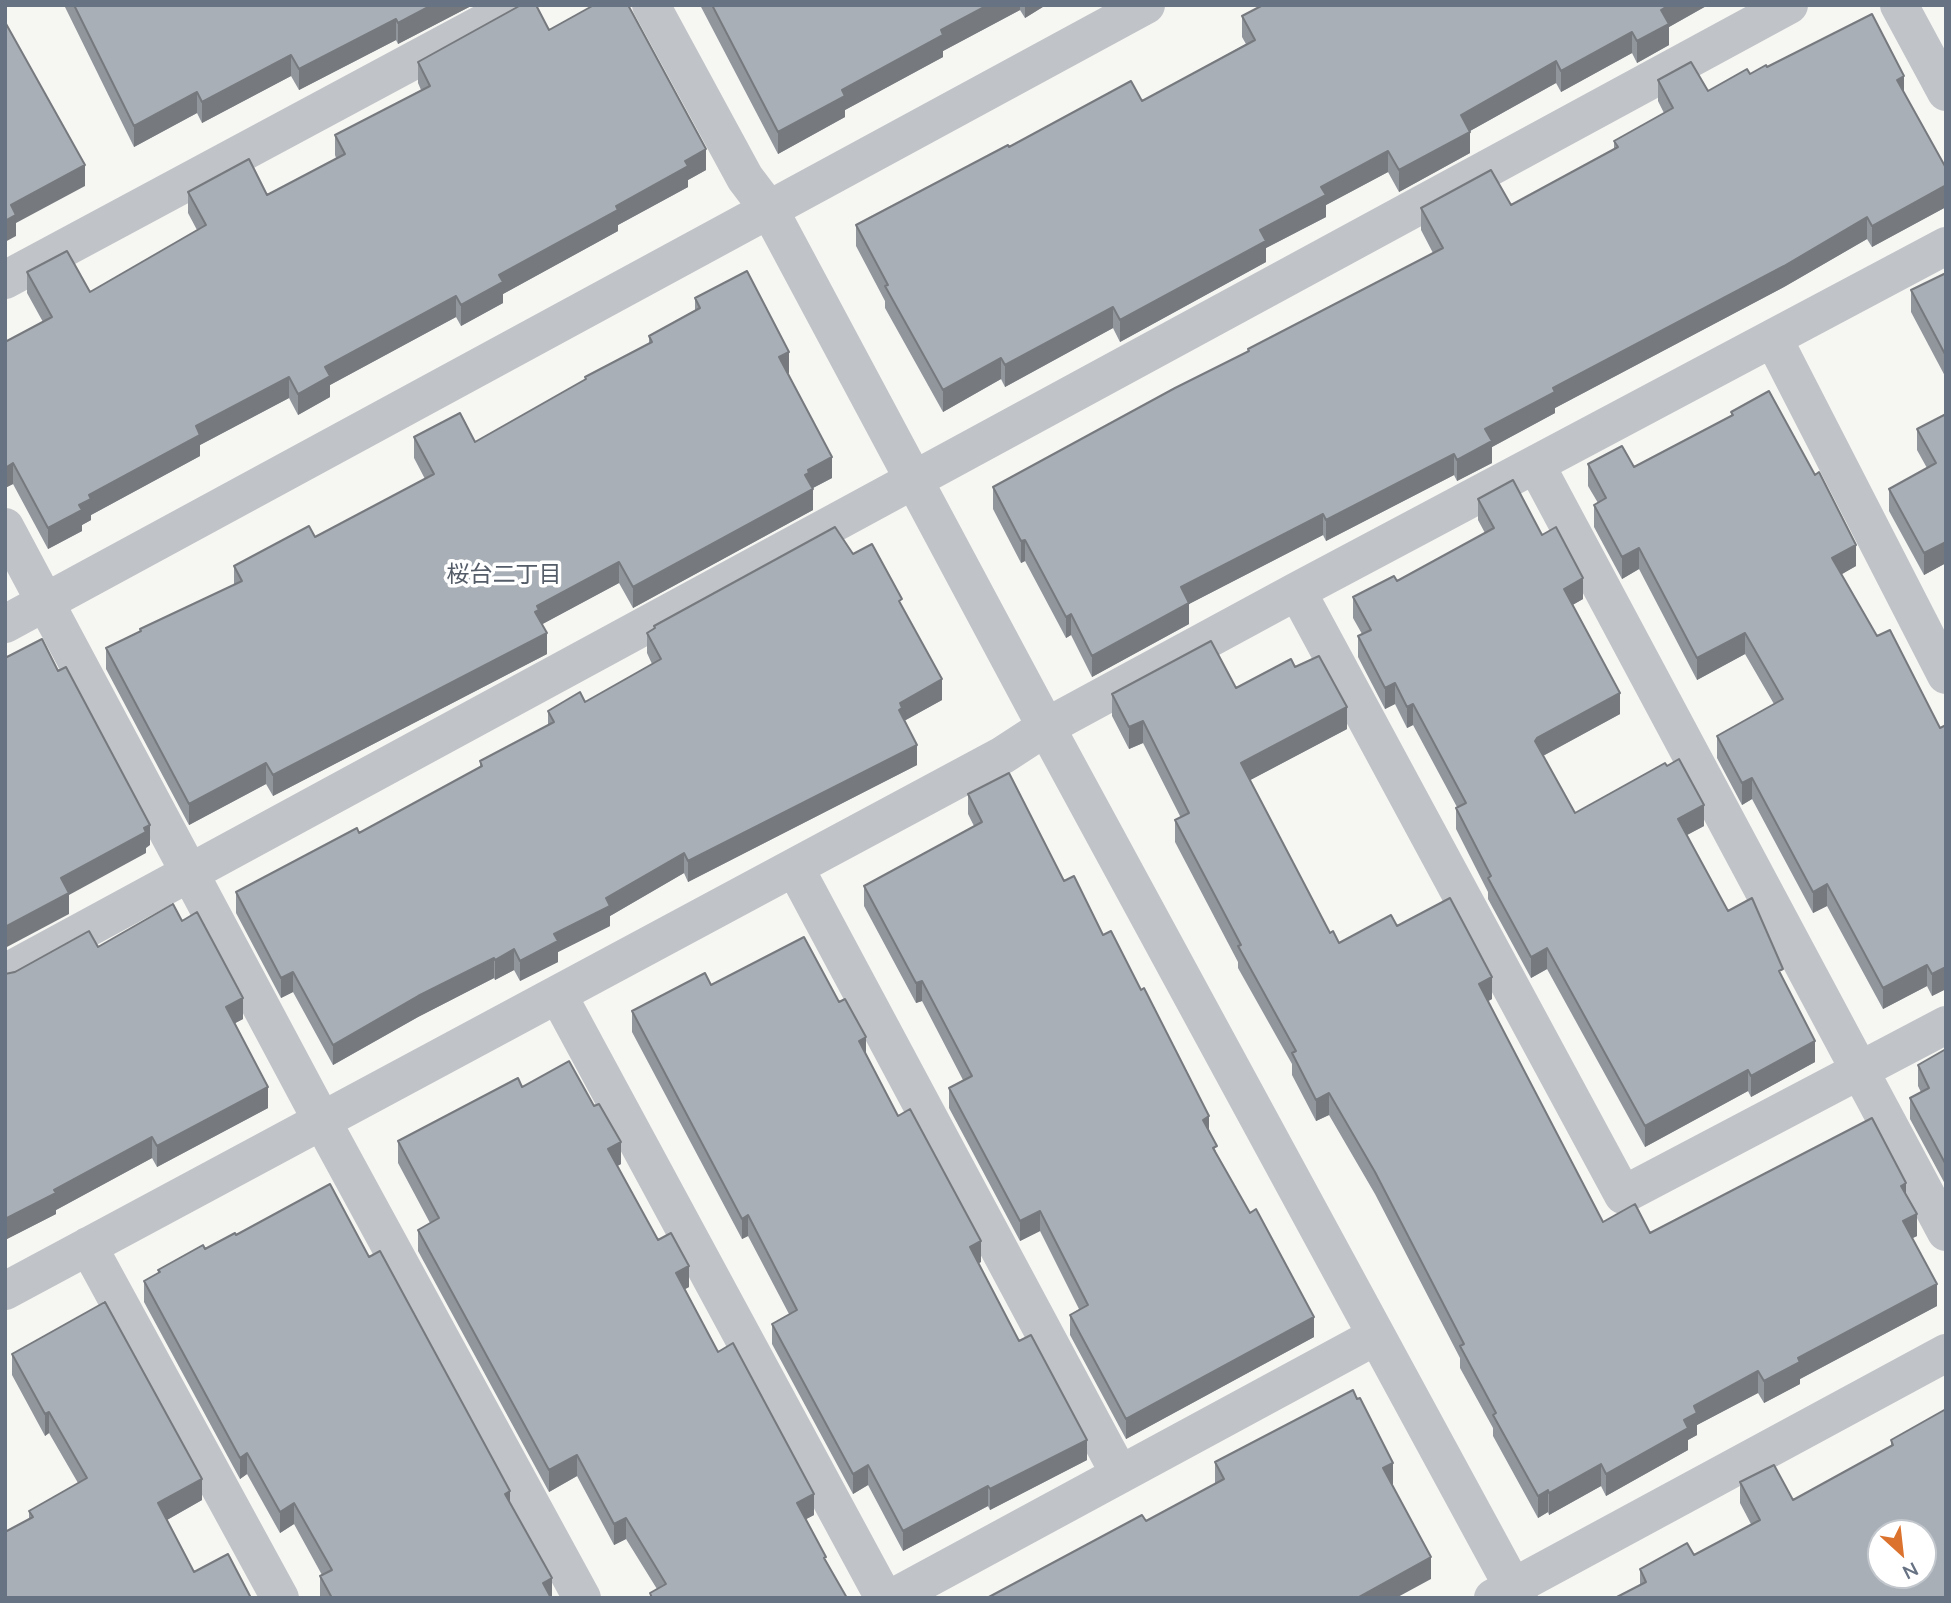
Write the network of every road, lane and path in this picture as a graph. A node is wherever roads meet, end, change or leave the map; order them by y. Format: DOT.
graph roads {
  1 [pos="517,5"];
  2 [pos="651,5"];
  3 [pos="1146,5"];
  4 [pos="1790,5"];
  5 [pos="1899,5"];
  6 [pos="1946,92"];
  7 [pos="770,211"];
  8 [pos="1946,246"];
  9 [pos="5,280"];
  10 [pos="1773,338"];
  11 [pos="1536,465"];
  12 [pos="914,478"];
  13 [pos="5,527"];
  14 [pos="1297,592"];
  15 [pos="46,603"];
  16 [pos="5,625"];
  17 [pos="1946,675"];
  18 [pos="1046,727"];
  19 [pos="795,868"];
  20 [pos="189,874"];
  21 [pos="5,973"];
  22 [pos="558,995"];
  23 [pos="1946,1025"];
  24 [pos="1860,1072"];
  25 [pos="322,1121"];
  26 [pos="1946,1232"];
  27 [pos="88,1246"];
  28 [pos="5,1291"];
  29 [pos="1376,1336"];
  30 [pos="1946,1353"];
  31 [pos="1119,1473"];
  32 [pos="1509,1594"];
  33 [pos="280,1598"];
  34 [pos="582,1598"];
  35 [pos="884,1598"];
  36 [pos="892,1598"];
  1 -- 9 [label="street"];
  2 -- 7 [label="street"];
  3 -- 7 [label="street"];
  4 -- 12 [label="street"];
  5 -- 6 [label="street"];
  7 -- 12 [label="street"];
  7 -- 15 [label="street"];
  8 -- 10 [label="street"];
  10 -- 11 [label="street"];
  10 -- 17 [label="street"];
  11 -- 14 [label="street"];
  11 -- 24 [label="street"];
  12 -- 18 [label="street"];
  12 -- 20 [label="street"];
  13 -- 15 [label="street"];
  14 -- 18 [label="street"];
  14 -- 24 [label="street"];
  15 -- 16 [label="street"];
  15 -- 20 [label="street"];
  18 -- 19 [label="street"];
  18 -- 29 [label="street"];
  19 -- 22 [label="street"];
  19 -- 31 [label="street"];
  20 -- 21 [label="street"];
  20 -- 25 [label="street"];
  22 -- 25 [label="street"];
  22 -- 35 [label="street"];
  23 -- 24 [label="street"];
  24 -- 26 [label="street"];
  25 -- 27 [label="street"];
  25 -- 34 [label="street"];
  27 -- 28 [label="street"];
  27 -- 33 [label="street"];
  29 -- 31 [label="street"];
  29 -- 32 [label="street"];
  30 -- 32 [label="street"];
  31 -- 36 [label="street"];
}
